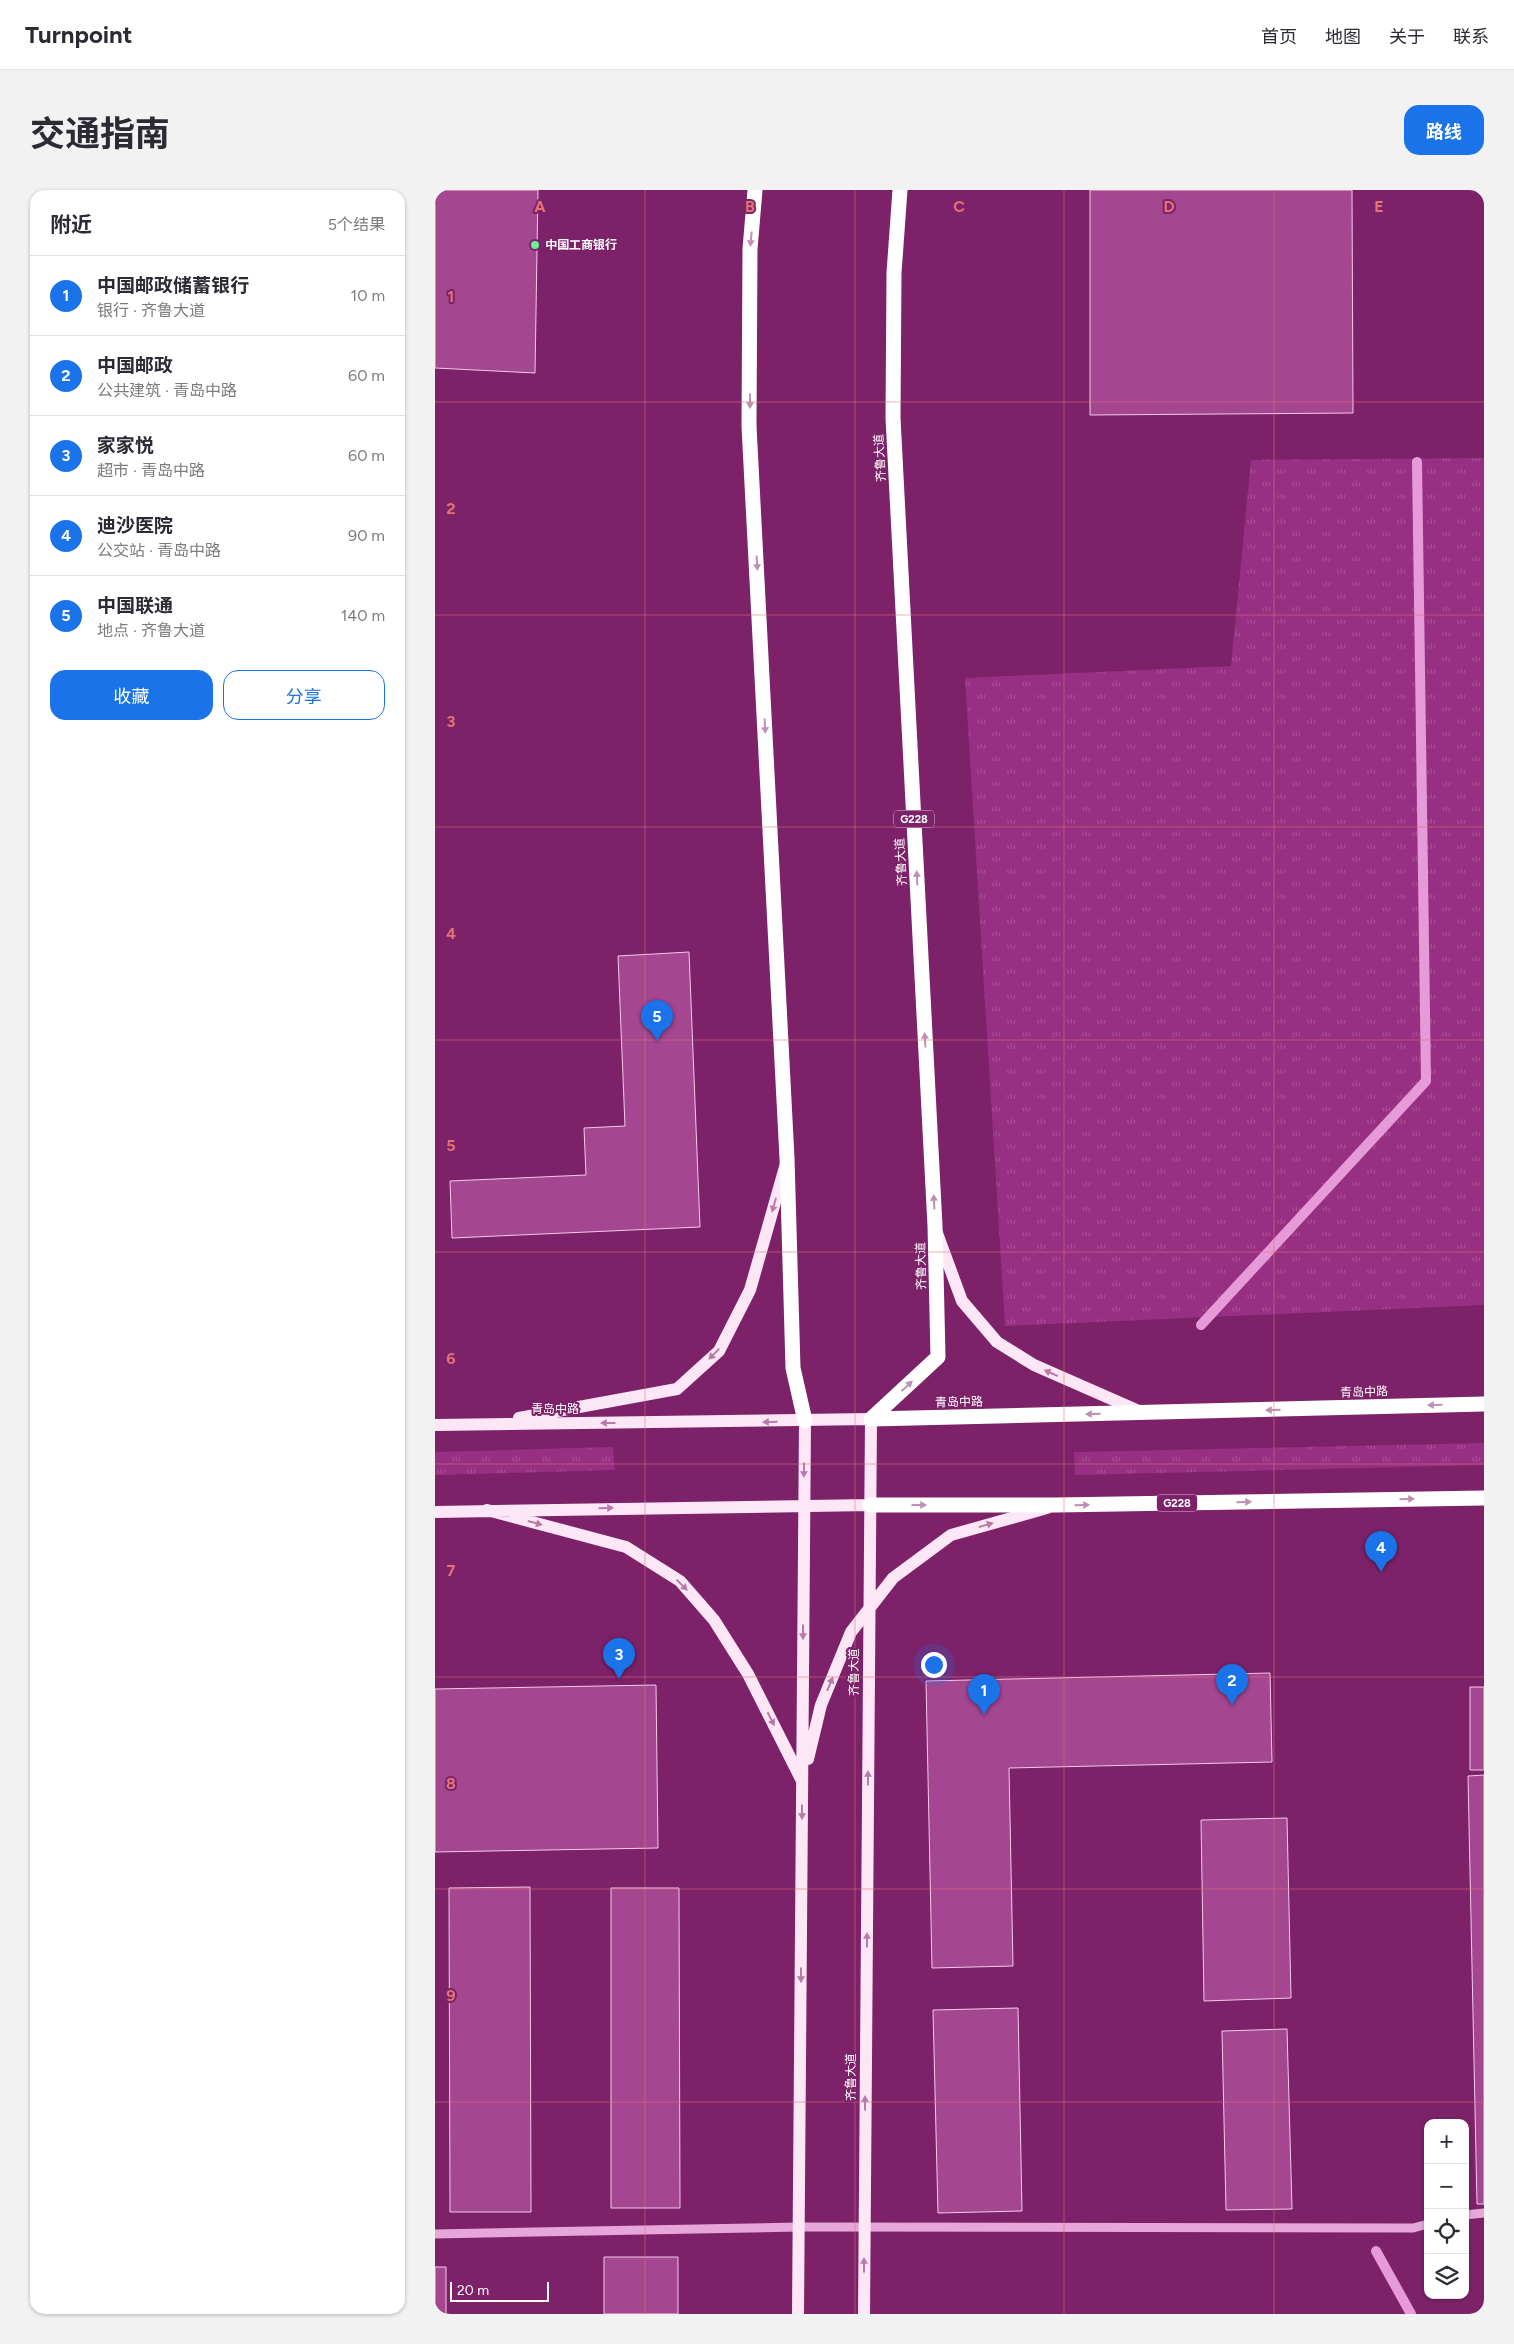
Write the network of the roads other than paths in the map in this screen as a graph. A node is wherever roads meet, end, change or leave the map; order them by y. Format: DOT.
graph roads {
  1 [pos="755,190"];
  2 [pos="900,190"];
  3 [pos="787,1158"];
  4 [pos="935,1226"];
  5 [pos="1484,1404"];
  6 [pos="1144,1413"];
  7 [pos="871,1419"];
  8 [pos="805,1421"];
  9 [pos="487,1424"];
  10 [pos="435,1425"];
  11 [pos="1484,1498"];
  12 [pos="870,1505"];
  13 [pos="1056,1505"];
  14 [pos="804,1506"];
  15 [pos="487,1510"];
  16 [pos="435,1512"];
  17 [pos="869,1608"];
  18 [pos="802,1781"];
  19 [pos="1484,2213"];
  20 [pos="1469,2215"];
  21 [pos="1424,2225"];
  22 [pos="799,2227"];
  23 [pos="864,2227"];
  24 [pos="435,2234"];
  25 [pos="798,2314"];
  26 [pos="864,2314"];
  1 -- 3 [label="highway, one-way"];
  4 -- 2 [label="highway, 齐鲁大道 / G228, one-way"];
  3 -- 8 [label="highway"];
  3 -- 9 [label="main road, one-way"];
  6 -- 4 [label="main road, one-way"];
  7 -- 4 [label="highway, 齐鲁大道 / G228, one-way"];
  5 -- 6 [label="highway, 青岛中路, one-way"];
  6 -- 7 [label="highway, 青岛中路, one-way"];
  7 -- 8 [label="main road, 青岛中路"];
  7 -- 12 [label="main road, 齐鲁大道"];
  8 -- 9 [label="main road, 青岛中路, one-way"];
  8 -- 14 [label="main road, one-way"];
  9 -- 10 [label="main road, 青岛中路"];
  13 -- 11 [label="highway, G228, one-way"];
  12 -- 13 [label="highway, G228, one-way"];
  12 -- 14 [label="main road"];
  12 -- 17 [label="main road, 齐鲁大道"];
  17 -- 13 [label="main road, one-way"];
  15 -- 14 [label="main road, one-way"];
  14 -- 18 [label="main road, one-way"];
  15 -- 16 [label="main road"];
  15 -- 18 [label="main road, one-way"];
  18 -- 17 [label="main road, one-way"];
  23 -- 17 [label="main road, 齐鲁大道, one-way"];
  18 -- 22 [label="main road, one-way"];
  19 -- 20 [label="street"];
  21 -- 23 [label="street"];
  22 -- 23 [label="street"];
  22 -- 24 [label="street"];
  22 -- 25 [label="main road"];
  26 -- 23 [label="main road, 齐鲁大道, one-way"];
}
